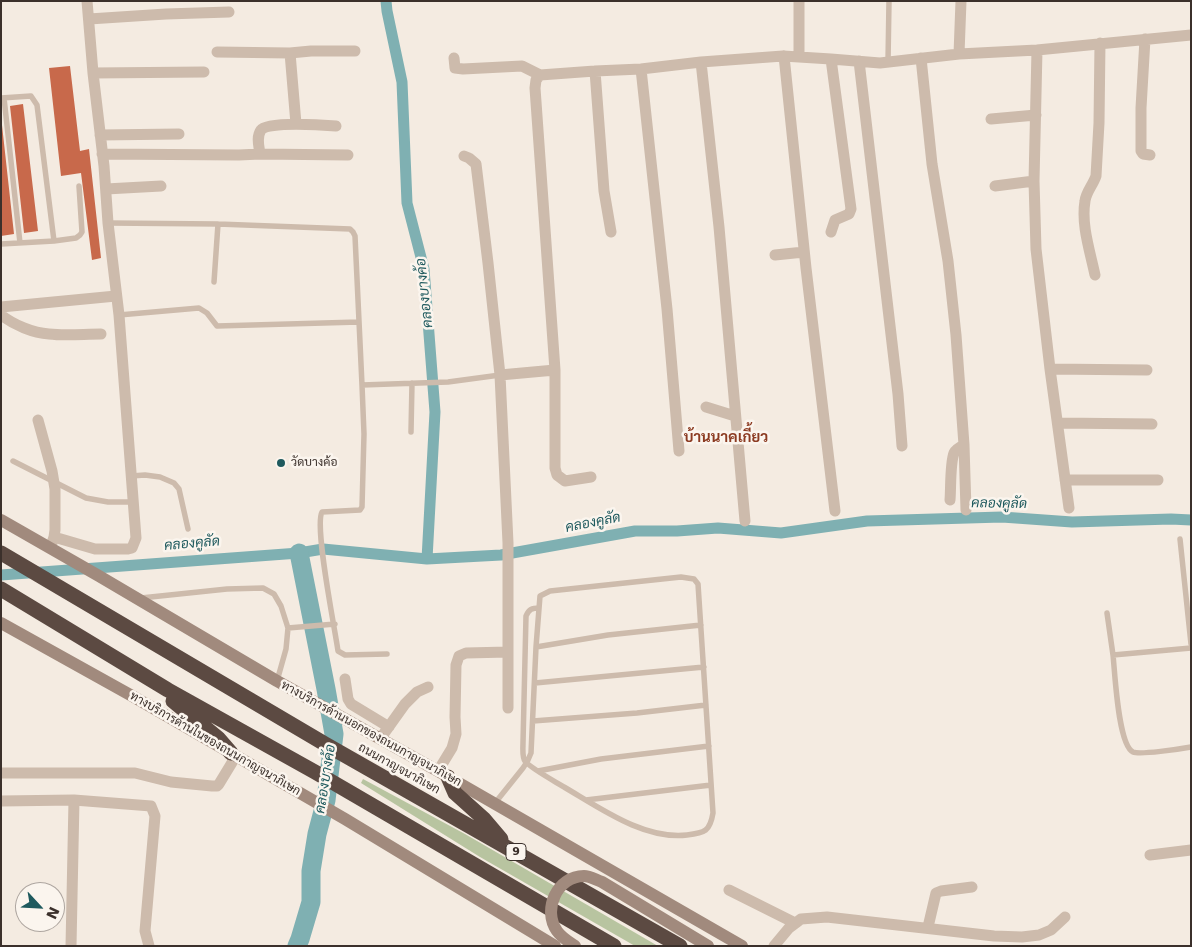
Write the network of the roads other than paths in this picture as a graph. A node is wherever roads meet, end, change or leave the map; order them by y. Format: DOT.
graph roads {
  1 [pos="87,1"];
  2 [pos="800,1"];
  3 [pos="889,1"];
  4 [pos="961,1"];
  5 [pos="229,12"];
  6 [pos="89,19"];
  7 [pos="1191,35"];
  8 [pos="1145,39"];
  9 [pos="1100,43"];
  10 [pos="1037,50"];
  11 [pos="217,52"];
  12 [pos="355,52"];
  13 [pos="290,53"];
  14 [pos="959,54"];
  15 [pos="784,56"];
  16 [pos="800,57"];
  17 [pos="454,58"];
  18 [pos="831,58"];
  19 [pos="921,58"];
  20 [pos="859,61"];
  21 [pos="701,62"];
  22 [pos="888,62"];
  23 [pos="641,69"];
  24 [pos="595,71"];
  25 [pos="204,72"];
  26 [pos="93,73"];
  27 [pos="540,76"];
  28 [pos="2,98"];
  29 [pos="1036,115"];
  30 [pos="991,119"];
  31 [pos="296,124"];
  32 [pos="336,126"];
  33 [pos="179,134"];
  34 [pos="100,135"];
  35 [pos="102,154"];
  36 [pos="260,154"];
  37 [pos="348,155"];
  38 [pos="1150,155"];
  39 [pos="464,156"];
  40 [pos="1034,181"];
  41 [pos="78,186"];
  42 [pos="161,186"];
  43 [pos="995,186"];
  44 [pos="106,189"];
  45 [pos="108,222"];
  46 [pos="218,224"];
  47 [pos="611,232"];
  48 [pos="831,232"];
  49 [pos="54,241"];
  50 [pos="20,243"];
  51 [pos="1,244"];
  52 [pos="804,252"];
  53 [pos="775,255"];
  54 [pos="1095,275"];
  55 [pos="214,282"];
  56 [pos="116,296"];
  57 [pos="1,307"];
  58 [pos="1,316"];
  59 [pos="119,316"];
  60 [pos="359,322"];
  61 [pos="100,334"];
  62 [pos="1050,369"];
  63 [pos="555,370"];
  64 [pos="1147,370"];
  65 [pos="500,375"];
  66 [pos="412,383"];
  67 [pos="362,385"];
  68 [pos="706,407"];
  69 [pos="735,416"];
  70 [pos="38,420"];
  71 [pos="1058,423"];
  72 [pos="1152,424"];
  73 [pos="411,432"];
  74 [pos="902,446"];
  75 [pos="964,446"];
  76 [pos="678,451"];
  77 [pos="14,461"];
  78 [pos="131,476"];
  79 [pos="591,477"];
  80 [pos="1066,480"];
  81 [pos="1158,480"];
  82 [pos="54,481"];
  83 [pos="950,500"];
  84 [pos="133,502"];
  85 [pos="1069,508"];
  86 [pos="966,510"];
  87 [pos="835,511"];
  88 [pos="1,520"];
  89 [pos="745,521"];
  90 [pos="188,529"];
  91 [pos="1180,540"];
  92 [pos="52,543"];
  93 [pos="4,554"];
  94 [pos="6,592"];
  95 [pos="136,598"];
  96 [pos="539,608"];
  97 [pos="1107,613"];
  98 [pos="1,623"];
  99 [pos="332,625"];
  100 [pos="700,625"];
  101 [pos="288,628"];
  102 [pos="1191,646"];
  103 [pos="536,647"];
  104 [pos="508,652"];
  105 [pos="387,654"];
  106 [pos="1113,655"];
  107 [pos="704,667"];
  108 [pos="345,679"];
  109 [pos="277,682"];
  110 [pos="535,682"];
  111 [pos="428,687"];
  112 [pos="168,690"];
  113 [pos="706,706"];
  114 [pos="508,708"];
  115 [pos="533,721"];
  116 [pos="389,727"];
  117 [pos="380,739"];
  118 [pos="709,746"];
  119 [pos="1191,747"];
  120 [pos="233,755"];
  121 [pos="527,763"];
  122 [pos="538,771"];
  123 [pos="1,773"];
  124 [pos="443,774"];
  125 [pos="711,785"];
  126 [pos="74,800"];
  127 [pos="586,800"];
  128 [pos="1,801"];
  129 [pos="494,804"];
  130 [pos="506,846"];
  131 [pos="1191,850"];
  132 [pos="1150,855"];
  133 [pos="972,887"];
  134 [pos="729,890"];
  135 [pos="1065,917"];
  136 [pos="795,923"];
  137 [pos="928,928"];
  138 [pos="71,946"];
  139 [pos="149,946"];
  140 [pos="555,946"];
  141 [pos="575,946"];
  142 [pos="614,946"];
  143 [pos="680,946"];
  144 [pos="708,946"];
  145 [pos="742,946"];
  146 [pos="774,946"];
  1 -- 6 [label="street"];
  2 -- 16 [label="street"];
  3 -- 22 [label="lane"];
  4 -- 14 [label="street"];
  5 -- 6 [label="street"];
  6 -- 26 [label="street"];
  7 -- 8 [label="street"];
  8 -- 9 [label="street"];
  8 -- 38 [label="street"];
  9 -- 10 [label="street"];
  9 -- 54 [label="street"];
  10 -- 14 [label="street"];
  10 -- 29 [label="street"];
  11 -- 13 [label="street"];
  12 -- 13 [label="street"];
  13 -- 31 [label="street"];
  14 -- 19 [label="street"];
  15 -- 16 [label="street"];
  15 -- 21 [label="street"];
  15 -- 52 [label="street"];
  16 -- 18 [label="street"];
  17 -- 27 [label="street"];
  18 -- 20 [label="street"];
  18 -- 48 [label="street"];
  19 -- 22 [label="street"];
  19 -- 75 [label="street"];
  20 -- 22 [label="street"];
  20 -- 74 [label="street"];
  21 -- 23 [label="street"];
  21 -- 69 [label="street"];
  23 -- 24 [label="street"];
  23 -- 76 [label="street"];
  24 -- 27 [label="street"];
  24 -- 47 [label="street"];
  25 -- 26 [label="street"];
  26 -- 34 [label="street"];
  27 -- 63 [label="street"];
  28 -- 49 [label="lane"];
  28 -- 50 [label="lane"];
  29 -- 30 [label="street"];
  29 -- 40 [label="street"];
  31 -- 32 [label="street"];
  31 -- 36 [label="street"];
  33 -- 34 [label="street"];
  34 -- 35 [label="street"];
  35 -- 36 [label="street"];
  35 -- 44 [label="street"];
  36 -- 37 [label="street"];
  39 -- 65 [label="street"];
  40 -- 43 [label="street"];
  40 -- 62 [label="street"];
  41 -- 49 [label="lane"];
  42 -- 44 [label="street"];
  44 -- 45 [label="street"];
  45 -- 46 [label="lane"];
  45 -- 56 [label="street"];
  46 -- 55 [label="lane"];
  46 -- 60 [label="lane"];
  49 -- 50 [label="lane"];
  50 -- 51 [label="lane"];
  52 -- 53 [label="street"];
  52 -- 87 [label="street"];
  56 -- 57 [label="street"];
  56 -- 59 [label="street"];
  58 -- 61 [label="street"];
  59 -- 60 [label="lane"];
  59 -- 78 [label="street"];
  60 -- 67 [label="lane"];
  62 -- 64 [label="street"];
  62 -- 71 [label="street"];
  63 -- 65 [label="street"];
  63 -- 79 [label="street"];
  65 -- 66 [label="lane"];
  65 -- 104 [label="street"];
  66 -- 67 [label="lane"];
  66 -- 73 [label="lane"];
  67 -- 99 [label="lane"];
  68 -- 69 [label="street"];
  69 -- 89 [label="street"];
  70 -- 82 [label="street"];
  71 -- 72 [label="street"];
  71 -- 80 [label="street"];
  75 -- 83 [label="street"];
  75 -- 86 [label="street"];
  77 -- 82 [label="lane"];
  78 -- 84 [label="street"];
  78 -- 90 [label="lane"];
  80 -- 81 [label="street"];
  80 -- 85 [label="street"];
  82 -- 84 [label="lane"];
  82 -- 92 [label="street"];
  84 -- 92 [label="street"];
  88 -- 92 [label="main road, ทางบริการด้านนอกของถนนกาญจนาภิเษก"];
  91 -- 102 [label="lane"];
  92 -- 95 [label="main road, ทางบริการด้านนอกของถนนกาญจนาภิเษก"];
  93 -- 130 [label="highway, ถนนกาญจนาภิเษก / 9"];
  94 -- 112 [label="highway"];
  95 -- 101 [label="lane"];
  95 -- 109 [label="main road, ทางบริการด้านนอกของถนนกาญจนาภิเษก"];
  96 -- 100 [label="lane"];
  96 -- 103 [label="lane"];
  96 -- 121 [label="lane"];
  97 -- 106 [label="lane"];
  98 -- 120 [label="main road, ทางบริการด้านในของถนนกาญจนาภิเษก"];
  99 -- 101 [label="lane"];
  99 -- 105 [label="lane"];
  100 -- 103 [label="lane"];
  100 -- 107 [label="lane"];
  101 -- 109 [label="lane"];
  102 -- 106 [label="lane"];
  103 -- 110 [label="lane"];
  104 -- 114 [label="street"];
  104 -- 124 [label="street"];
  106 -- 119 [label="lane"];
  107 -- 110 [label="lane"];
  107 -- 113 [label="lane"];
  108 -- 116 [label="street"];
  109 -- 117 [label="main road, ทางบริการด้านนอกของถนนกาญจนาภิเษก"];
  110 -- 115 [label="lane"];
  111 -- 116 [label="street"];
  112 -- 120 [label="highway"];
  112 -- 142 [label="highway"];
  113 -- 115 [label="lane"];
  113 -- 118 [label="lane"];
  115 -- 121 [label="lane"];
  116 -- 117 [label="street"];
  117 -- 124 [label="main road, ทางบริการด้านนอกของถนนกาญจนาภิเษก"];
  118 -- 122 [label="lane"];
  118 -- 125 [label="lane"];
  120 -- 123 [label="street"];
  120 -- 140 [label="main road, ทางบริการด้านในของถนนกาญจนาภิเษก"];
  121 -- 122 [label="lane"];
  121 -- 129 [label="lane"];
  122 -- 127 [label="lane"];
  124 -- 129 [label="main road, ทางบริการด้านนอกของถนนกาญจนาภิเษก"];
  124 -- 130 [label="highway"];
  125 -- 127 [label="lane"];
  125 -- 127 [label="lane"];
  126 -- 128 [label="street"];
  126 -- 138 [label="street"];
  126 -- 139 [label="street"];
  129 -- 145 [label="main road, ทางบริการด้านนอกของถนนกาญจนาภิเษก"];
  130 -- 143 [label="highway, ถนนกาญจนาภิเษก / 9"];
  131 -- 132 [label="street"];
  133 -- 137 [label="street"];
  134 -- 136 [label="street"];
  135 -- 137 [label="street"];
  136 -- 137 [label="street"];
  136 -- 146 [label="street"];
  141 -- 144 [label="main road, bridge"];
}
